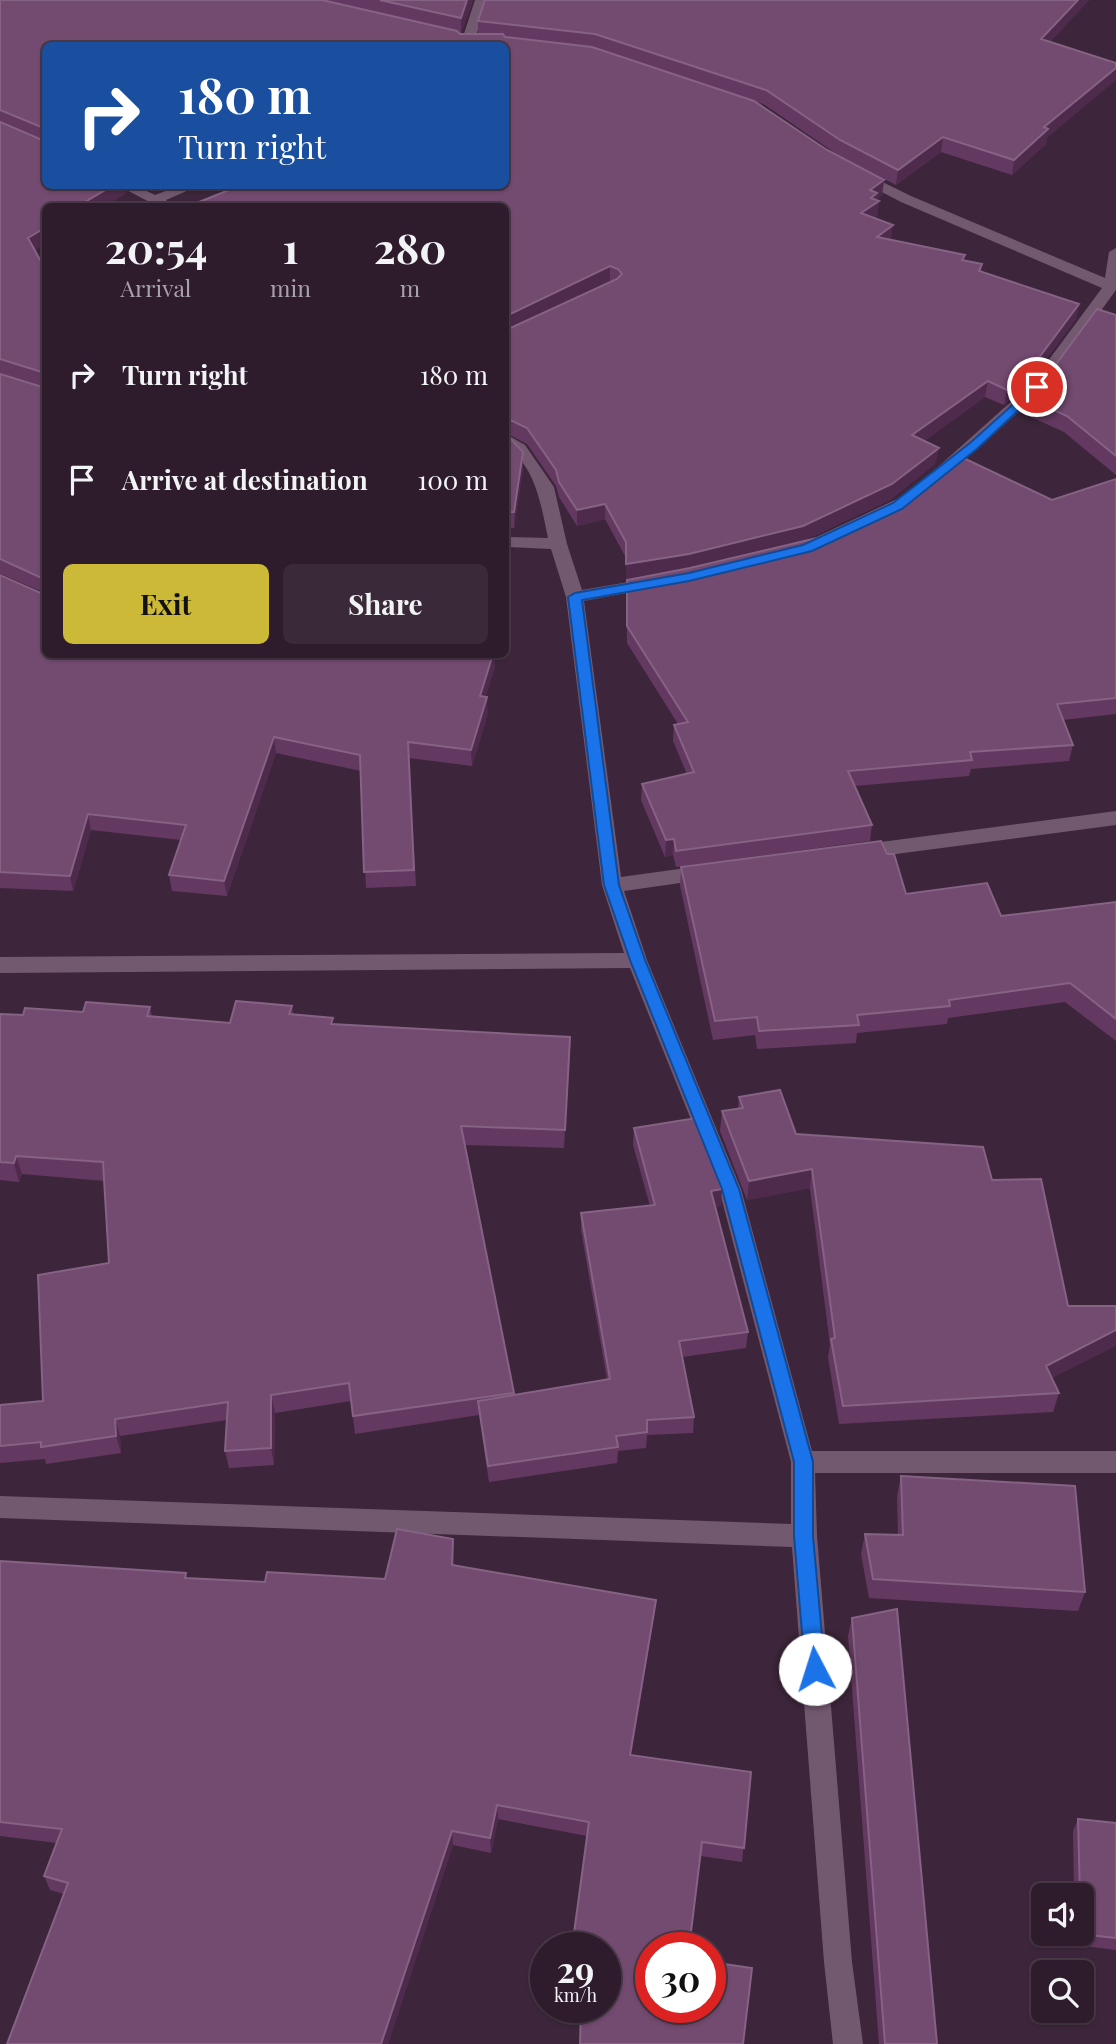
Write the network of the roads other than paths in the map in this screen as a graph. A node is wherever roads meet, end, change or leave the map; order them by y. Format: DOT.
graph roads {
  1 [pos="481,0"];
  2 [pos="467,42"];
  3 [pos="845,166"];
  4 [pos="132,189"];
  5 [pos="186,189"];
  6 [pos="161,203"];
  7 [pos="1116,251"];
  8 [pos="1111,286"];
  9 [pos="509,441"];
  10 [pos="919,489"];
  11 [pos="509,542"];
  12 [pos="558,544"];
  13 [pos="663,581"];
  14 [pos="575,597"];
  15 [pos="1116,818"];
  16 [pos="843,854"];
  17 [pos="721,870"];
  18 [pos="612,885"];
  19 [pos="637,960"];
  20 [pos="0,965"];
  21 [pos="803,1462"];
  22 [pos="1116,1462"];
  23 [pos="0,1507"];
  24 [pos="804,1536"];
  25 [pos="848,2044"];
  1 -- 2 [label="street"];
  3 -- 8 [label="street"];
  4 -- 6 [label="street"];
  5 -- 6 [label="street"];
  7 -- 8 [label="street"];
  8 -- 10 [label="street"];
  9 -- 12 [label="street"];
  11 -- 12 [label="street"];
  12 -- 14 [label="street"];
  13 -- 14 [label="street"];
  14 -- 18 [label="street"];
  15 -- 16 [label="street"];
  17 -- 18 [label="street"];
  18 -- 19 [label="street"];
  19 -- 20 [label="street"];
  19 -- 21 [label="street"];
  21 -- 22 [label="street"];
  21 -- 24 [label="street"];
  23 -- 24 [label="street"];
  24 -- 25 [label="street"];
}
